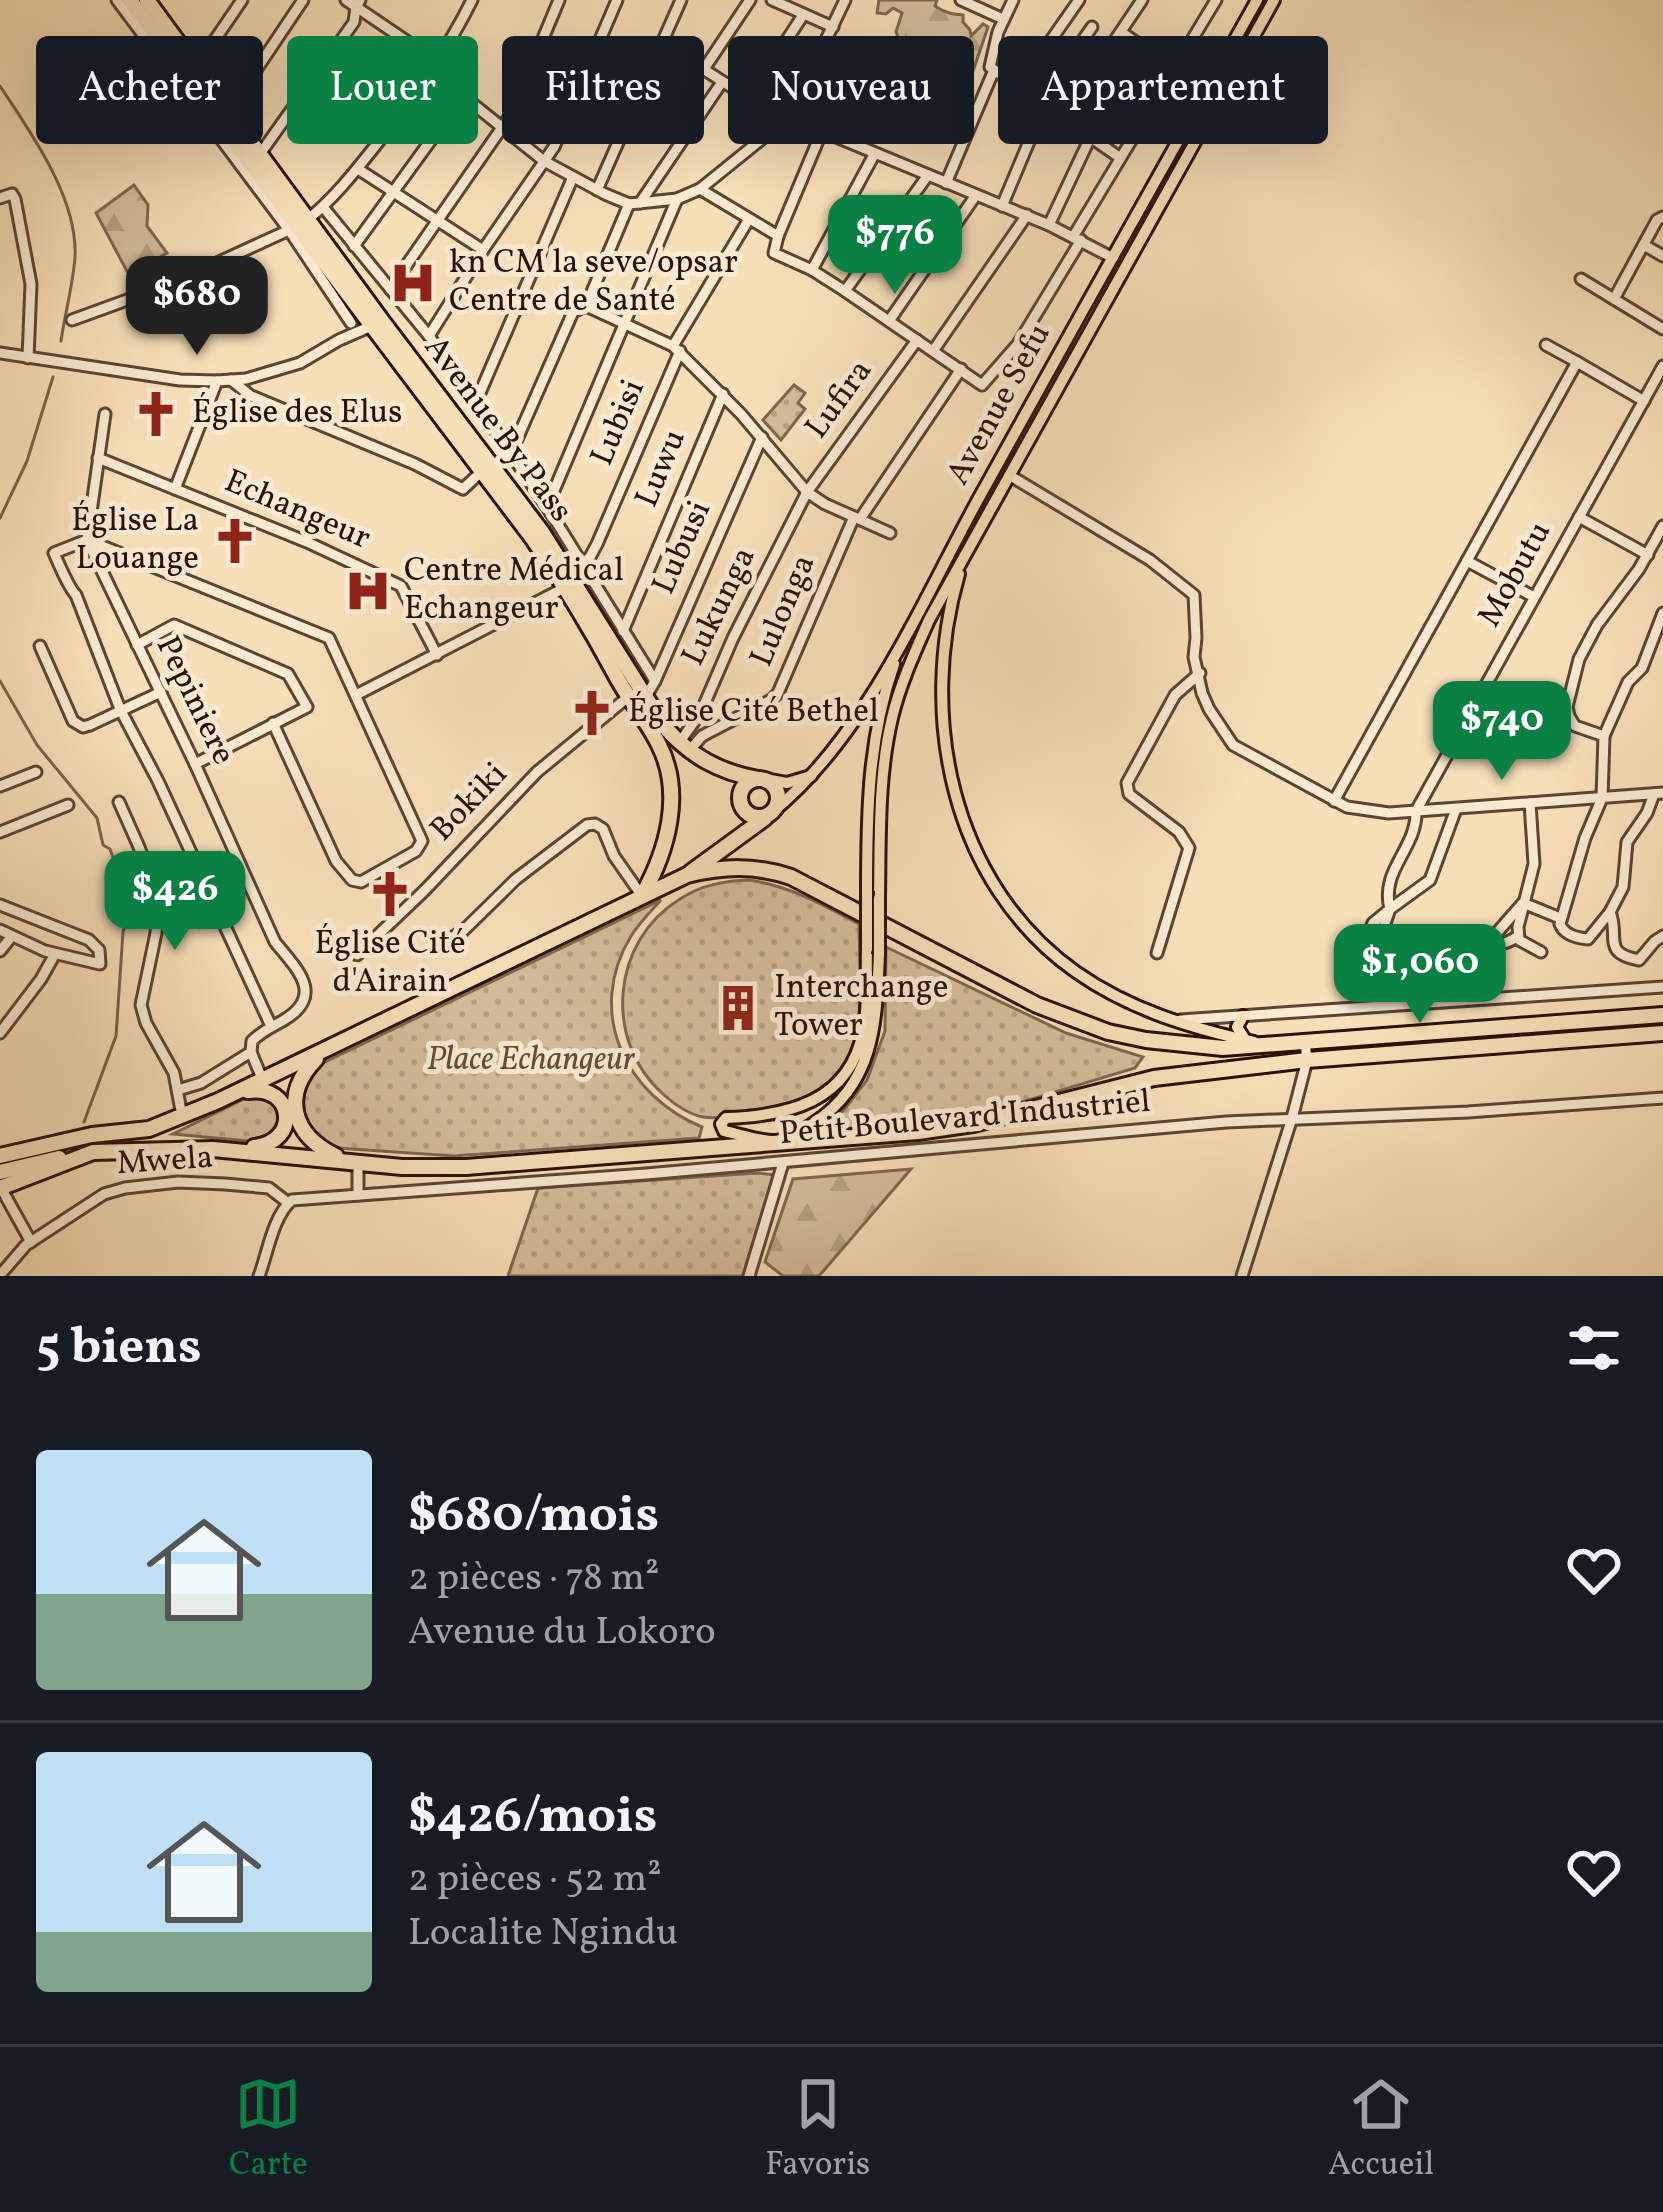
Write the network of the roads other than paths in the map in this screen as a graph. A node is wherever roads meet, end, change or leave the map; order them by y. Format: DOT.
graph roads {
  1 [pos="117,0"];
  2 [pos="130,0"];
  3 [pos="147,0"];
  4 [pos="242,0"];
  5 [pos="303,0"];
  6 [pos="472,0"];
  7 [pos="560,0"];
  8 [pos="617,0"];
  9 [pos="681,0"];
  10 [pos="750,0"];
  11 [pos="845,0"];
  12 [pos="961,0"];
  13 [pos="1013,0"];
  14 [pos="1079,0"];
  15 [pos="1142,0"];
  16 [pos="1216,0"];
  17 [pos="1274,0"];
  18 [pos="776,1"];
  19 [pos="354,2"];
  20 [pos="1252,2"];
  21 [pos="1267,13"];
  22 [pos="803,15"];
  23 [pos="1003,19"];
  24 [pos="833,27"];
  25 [pos="1091,27"];
  26 [pos="1120,32"];
  27 [pos="152,36"];
  28 [pos="160,36"];
  29 [pos="171,36"];
  30 [pos="216,36"];
  31 [pos="401,36"];
  32 [pos="452,36"];
  33 [pos="545,36"];
  34 [pos="665,36"];
  35 [pos="789,36"];
  36 [pos="829,36"];
  37 [pos="1053,36"];
  38 [pos="1085,36"];
  39 [pos="1117,36"];
  40 [pos="1126,36"];
  41 [pos="1193,36"];
  42 [pos="263,50"];
  43 [pos="992,65"];
  44 [pos="704,69"];
  45 [pos="998,70"];
  46 [pos="722,82"];
  47 [pos="728,86"];
  48 [pos="478,109"];
  49 [pos="502,129"];
  50 [pos="502,131"];
  51 [pos="244,144"];
  52 [pos="251,144"];
  53 [pos="377,144"];
  54 [pos="427,144"];
  55 [pos="522,144"];
  56 [pos="617,144"];
  57 [pos="756,144"];
  58 [pos="817,144"];
  59 [pos="855,144"];
  60 [pos="1027,144"];
  61 [pos="1082,144"];
  62 [pos="1100,144"];
  63 [pos="1127,144"];
  64 [pos="875,153"];
  65 [pos="260,154"];
  66 [pos="1119,157"];
  67 [pos="544,161"];
  68 [pos="358,169"];
  69 [pos="928,176"];
  70 [pos="573,177"];
  71 [pos="946,183"];
  72 [pos="700,189"];
  73 [pos="597,190"];
  74 [pos="395,192"];
  75 [pos="976,195"];
  76 [pos="0,198"];
  77 [pos="677,199"];
  78 [pos="635,203"];
  79 [pos="1003,206"];
  80 [pos="323,207"];
  81 [pos="1027,215"];
  82 [pos="1663,217"];
  83 [pos="749,219"];
  84 [pos="440,220"];
  85 [pos="1049,225"];
  86 [pos="298,226"];
  87 [pos="778,236"];
  88 [pos="1077,238"];
  89 [pos="1644,245"];
  90 [pos="354,246"];
  91 [pos="483,250"];
  92 [pos="1663,256"];
  93 [pos="1113,258"];
  94 [pos="812,270"];
  95 [pos="1581,279"];
  96 [pos="390,289"];
  97 [pos="845,291"];
  98 [pos="1614,299"];
  99 [pos="586,306"];
  100 [pos="360,312"];
  101 [pos="73,320"];
  102 [pos="889,321"];
  103 [pos="378,323"];
  104 [pos="624,324"];
  105 [pos="1663,329"];
  106 [pos="430,337"];
  107 [pos="339,340"];
  108 [pos="916,340"];
  109 [pos="1546,344"];
  110 [pos="676,348"];
  111 [pos="933,351"];
  112 [pos="0,353"];
  113 [pos="28,358"];
  114 [pos="1577,362"];
  115 [pos="1663,366"];
  116 [pos="961,369"];
  117 [pos="231,380"];
  118 [pos="218,381"];
  119 [pos="723,394"];
  120 [pos="1644,401"];
  121 [pos="476,402"];
  122 [pos="105,414"];
  123 [pos="761,437"];
  124 [pos="510,455"];
  125 [pos="98,458"];
  126 [pos="482,471"];
  127 [pos="1009,475"];
  128 [pos="175,489"];
  129 [pos="807,492"];
  130 [pos="547,506"];
  131 [pos="972,509"];
  132 [pos="986,517"];
  133 [pos="1579,517"];
  134 [pos="857,518"];
  135 [pos="1663,526"];
  136 [pos="890,533"];
  137 [pos="87,540"];
  138 [pos="965,554"];
  139 [pos="1648,555"];
  140 [pos="1466,561"];
  141 [pos="573,577"];
  142 [pos="1534,597"];
  143 [pos="1663,613"];
  144 [pos="623,631"];
  145 [pos="903,638"];
  146 [pos="136,645"];
  147 [pos="40,646"];
  148 [pos="436,655"];
  149 [pos="1200,673"];
  150 [pos="656,681"];
  151 [pos="161,692"];
  152 [pos="356,695"];
  153 [pos="628,697"];
  154 [pos="645,698"];
  155 [pos="120,709"];
  156 [pos="273,723"];
  157 [pos="1604,736"];
  158 [pos="684,747"];
  159 [pos="195,764"];
  160 [pos="36,772"];
  161 [pos="814,774"];
  162 [pos="761,779"];
  163 [pos="0,786"];
  164 [pos="1659,794"];
  165 [pos="1602,798"];
  166 [pos="1334,801"];
  167 [pos="119,802"];
  168 [pos="1531,803"];
  169 [pos="68,805"];
  170 [pos="1456,809"];
  171 [pos="1416,811"];
  172 [pos="770,814"];
  173 [pos="0,832"];
  174 [pos="730,844"];
  175 [pos="733,867"];
  176 [pos="687,875"];
  177 [pos="642,896"];
  178 [pos="1523,903"];
  179 [pos="0,905"];
  180 [pos="1390,909"];
  181 [pos="1610,912"];
  182 [pos="1560,918"];
  183 [pos="0,930"];
  184 [pos="12,935"];
  185 [pos="1518,936"];
  186 [pos="1663,936"];
  187 [pos="438,946"];
  188 [pos="1484,948"];
  189 [pos="0,951"];
  190 [pos="873,951"];
  191 [pos="1541,952"];
  192 [pos="1157,953"];
  193 [pos="55,954"];
  194 [pos="357,955"];
  195 [pos="1663,987"];
  196 [pos="1663,1015"];
  197 [pos="1243,1016"];
  198 [pos="1175,1021"];
  199 [pos="271,1026"];
  200 [pos="0,1033"];
  201 [pos="1663,1033"];
  202 [pos="1246,1040"];
  203 [pos="1305,1042"];
  204 [pos="1269,1045"];
  205 [pos="335,1046"];
  206 [pos="250,1052"];
  207 [pos="1306,1060"];
  208 [pos="263,1081"];
  209 [pos="178,1090"];
  210 [pos="1663,1098"];
  211 [pos="218,1101"];
  212 [pos="182,1116"];
  213 [pos="1292,1118"];
  214 [pos="776,1142"];
  215 [pos="213,1149"];
  216 [pos="94,1152"];
  217 [pos="41,1154"];
  218 [pos="0,1156"];
  219 [pos="354,1162"];
  220 [pos="783,1162"];
  221 [pos="402,1167"];
  222 [pos="0,1172"];
  223 [pos="0,1188"];
  224 [pos="406,1190"];
  225 [pos="358,1195"];
  226 [pos="287,1202"];
  227 [pos="32,1242"];
  228 [pos="261,1275"];
  229 [pos="0,1276"];
  230 [pos="749,1276"];
  231 [pos="1242,1276"];
  1 -- 27 [label="street"];
  2 -- 28 [label="highway, Avenue By Pass"];
  3 -- 29 [label="highway, Avenue By Pass"];
  4 -- 30 [label="street"];
  5 -- 42 [label="street"];
  6 -- 32 [label="street"];
  7 -- 33 [label="street"];
  8 -- 67 [label="street"];
  9 -- 34 [label="street"];
  10 -- 44 [label="street"];
  11 -- 24 [label="street"];
  12 -- 23 [label="street"];
  13 -- 23 [label="street"];
  14 -- 37 [label="street"];
  15 -- 26 [label="street"];
  16 -- 41 [label="street"];
  17 -- 21 [label="main road, Avenue Sefu"];
  18 -- 22 [label="street"];
  19 -- 31 [label="street"];
  19 -- 65 [label="street"];
  20 -- 21 [label="main road, Avenue Sefu"];
  20 -- 93 [label="main road, Avenue Sefu"];
  21 -- 127 [label="main road, Avenue Sefu"];
  22 -- 24 [label="street"];
  22 -- 35 [label="street"];
  23 -- 43 [label="street"];
  24 -- 36 [label="street"];
  25 -- 38 [label="street"];
  26 -- 39 [label="street"];
  26 -- 40 [label="street"];
  43 -- 45 [label="street"];
  43 -- 71 [label="street"];
  44 -- 46 [label="street"];
  46 -- 47 [label="street"];
  46 -- 78 [label="street"];
  48 -- 49 [label="street"];
  50 -- 84 [label="street"];
  51 -- 86 [label="highway, Avenue By Pass"];
  52 -- 65 [label="highway, Avenue By Pass"];
  53 -- 68 [label="street"];
  54 -- 74 [label="street"];
  55 -- 67 [label="street"];
  56 -- 73 [label="street"];
  57 -- 72 [label="street"];
  58 -- 87 [label="street"];
  59 -- 64 [label="street"];
  60 -- 79 [label="street"];
  61 -- 85 [label="street"];
  62 -- 66 [label="street"];
  63 -- 66 [label="street"];
  64 -- 69 [label="street"];
  64 -- 94 [label="street"];
  65 -- 86 [label="highway, Avenue By Pass"];
  66 -- 88 [label="street"];
  67 -- 70 [label="street"];
  67 -- 91 [label="street"];
  68 -- 74 [label="street"];
  68 -- 80 [label="street"];
  69 -- 71 [label="street"];
  69 -- 97 [label="street"];
  70 -- 73 [label="street"];
  70 -- 121 [label="street"];
  71 -- 75 [label="street"];
  72 -- 77 [label="street"];
  72 -- 83 [label="street"];
  73 -- 78 [label="street"];
  74 -- 84 [label="street"];
  74 -- 90 [label="street"];
  75 -- 79 [label="street"];
  75 -- 102 [label="street"];
  76 -- 113 [label="street"];
  77 -- 78 [label="street"];
  77 -- 104 [label="street"];
  78 -- 99 [label="street"];
  79 -- 81 [label="street"];
  80 -- 86 [label="street"];
  80 -- 90 [label="street"];
  81 -- 85 [label="street"];
  81 -- 111 [label="street"];
  82 -- 89 [label="street"];
  83 -- 87 [label="street"];
  83 -- 110 [label="street, Lubisi"];
  84 -- 91 [label="street"];
  84 -- 96 [label="street"];
  85 -- 88 [label="street"];
  86 -- 100 [label="highway, Avenue By Pass"];
  86 -- 100 [label="street"];
  86 -- 101 [label="street"];
  87 -- 94 [label="street"];
  88 -- 93 [label="street"];
  88 -- 116 [label="street"];
  89 -- 92 [label="street"];
  89 -- 98 [label="street"];
  90 -- 96 [label="street"];
  91 -- 106 [label="street"];
  93 -- 131 [label="main road, Avenue Sefu"];
  94 -- 97 [label="street"];
  95 -- 98 [label="street"];
  96 -- 106 [label="street"];
  97 -- 102 [label="street"];
  98 -- 105 [label="street"];
  99 -- 104 [label="street"];
  99 -- 124 [label="street"];
  100 -- 103 [label="highway, Avenue By Pass"];
  100 -- 107 [label="street"];
  102 -- 108 [label="street"];
  103 -- 107 [label="street"];
  103 -- 126 [label="highway, Avenue By Pass"];
  103 -- 141 [label="highway, Avenue By Pass"];
  104 -- 110 [label="street"];
  104 -- 130 [label="street"];
  106 -- 121 [label="street"];
  107 -- 117 [label="street"];
  108 -- 111 [label="street"];
  108 -- 129 [label="street, Lufira"];
  109 -- 114 [label="street"];
  110 -- 119 [label="street"];
  110 -- 141 [label="street, Lubisi"];
  111 -- 116 [label="street"];
  112 -- 113 [label="street"];
  113 -- 118 [label="street"];
  114 -- 120 [label="street"];
  114 -- 140 [label="street"];
  115 -- 120 [label="street, Mobutu"];
  116 -- 134 [label="street, Lulonga"];
  117 -- 118 [label="street"];
  117 -- 126 [label="street"];
  118 -- 128 [label="street"];
  119 -- 123 [label="street"];
  119 -- 144 [label="street, Luwu"];
  120 -- 133 [label="street, Mobutu"];
  121 -- 124 [label="street"];
  122 -- 125 [label="street"];
  123 -- 129 [label="street"];
  123 -- 150 [label="street, Lubusi"];
  124 -- 130 [label="street"];
  125 -- 128 [label="street, Echangeur"];
  125 -- 137 [label="street"];
  126 -- 141 [label="highway, Avenue By Pass"];
  127 -- 132 [label="main road, Avenue Sefu"];
  127 -- 149 [label="street"];
  128 -- 148 [label="street, Echangeur"];
  129 -- 134 [label="street"];
  129 -- 158 [label="street, Lukunga"];
  130 -- 141 [label="street"];
  131 -- 132 [label="main road"];
  131 -- 145 [label="main road, Avenue Sefu"];
  132 -- 138 [label="main road, Avenue Sefu"];
  133 -- 139 [label="street"];
  133 -- 142 [label="street, Mobutu"];
  134 -- 136 [label="street"];
  134 -- 158 [label="street, Lulonga"];
  135 -- 139 [label="street"];
  137 -- 146 [label="street, Pepiniere"];
  137 -- 152 [label="street"];
  137 -- 155 [label="street"];
  138 -- 190 [label="main road, bridge"];
  138 -- 198 [label="main road"];
  139 -- 157 [label="street"];
  140 -- 142 [label="street"];
  140 -- 166 [label="street"];
  141 -- 144 [label="street"];
  141 -- 148 [label="street"];
  141 -- 153 [label="highway, Avenue By Pass"];
  141 -- 154 [label="highway, Avenue By Pass"];
  142 -- 171 [label="street, Mobutu"];
  143 -- 157 [label="street"];
  144 -- 150 [label="street"];
  145 -- 161 [label="main road, Avenue Sefu"];
  145 -- 190 [label="main road, bridge"];
  146 -- 151 [label="street, Pepiniere"];
  146 -- 156 [label="street"];
  147 -- 155 [label="street"];
  148 -- 152 [label="street"];
  149 -- 166 [label="street"];
  149 -- 192 [label="street"];
  150 -- 154 [label="street, Lubusi"];
  151 -- 155 [label="street"];
  151 -- 159 [label="street, Pepiniere"];
  152 -- 156 [label="street"];
  153 -- 177 [label="highway, Avenue By Pass"];
  153 -- 194 [label="street, Bokiki"];
  154 -- 158 [label="highway, Avenue By Pass"];
  155 -- 199 [label="street"];
  156 -- 159 [label="street"];
  157 -- 165 [label="street"];
  158 -- 162 [label="highway"];
  159 -- 199 [label="street, Pepiniere"];
  160 -- 163 [label="street"];
  161 -- 162 [label="main road"];
  161 -- 172 [label="main road, Avenue Sefu"];
  162 -- 172 [label="highway"];
  162 -- 172 [label="highway"];
  164 -- 165 [label="street"];
  164 -- 181 [label="street"];
  165 -- 168 [label="street"];
  165 -- 182 [label="street"];
  166 -- 171 [label="street"];
  167 -- 209 [label="street"];
  168 -- 170 [label="street"];
  168 -- 178 [label="street"];
  169 -- 173 [label="street"];
  170 -- 171 [label="street"];
  170 -- 180 [label="street"];
  171 -- 180 [label="street, Mobutu"];
  172 -- 174 [label="highway"];
  174 -- 175 [label="highway"];
  174 -- 176 [label="highway"];
  175 -- 176 [label="highway"];
  175 -- 204 [label="highway"];
  176 -- 177 [label="highway"];
  177 -- 187 [label="street"];
  177 -- 205 [label="highway"];
  178 -- 182 [label="street"];
  178 -- 185 [label="street"];
  178 -- 188 [label="street"];
  179 -- 193 [label="street"];
  180 -- 188 [label="street"];
  181 -- 182 [label="street"];
  181 -- 186 [label="street"];
  183 -- 184 [label="street"];
  184 -- 189 [label="street"];
  184 -- 193 [label="street"];
  185 -- 188 [label="street"];
  185 -- 191 [label="street"];
  190 -- 214 [label="main road"];
  190 -- 214 [label="main road"];
  193 -- 200 [label="street"];
  195 -- 197 [label="street"];
  196 -- 203 [label="highway"];
  197 -- 198 [label="street"];
  197 -- 202 [label="main road"];
  198 -- 202 [label="main road"];
  199 -- 206 [label="street"];
  201 -- 207 [label="highway"];
  202 -- 204 [label="main road"];
  203 -- 204 [label="highway"];
  203 -- 207 [label="street"];
  205 -- 208 [label="highway"];
  205 -- 219 [label="highway"];
  206 -- 208 [label="street"];
  206 -- 209 [label="street"];
  207 -- 213 [label="street"];
  207 -- 214 [label="highway"];
  208 -- 211 [label="highway"];
  209 -- 212 [label="street"];
  210 -- 213 [label="street, Petit Boulevard Industriel"];
  211 -- 212 [label="highway"];
  211 -- 215 [label="highway"];
  212 -- 217 [label="highway"];
  213 -- 220 [label="street, Petit Boulevard Industriel"];
  213 -- 231 [label="street"];
  214 -- 221 [label="highway"];
  215 -- 216 [label="highway"];
  215 -- 219 [label="highway"];
  216 -- 217 [label="highway"];
  216 -- 223 [label="highway"];
  217 -- 218 [label="highway"];
  217 -- 222 [label="highway"];
  219 -- 221 [label="highway"];
  219 -- 225 [label="street"];
  220 -- 224 [label="street, Petit Boulevard Industriel"];
  220 -- 230 [label="street"];
  221 -- 224 [label="street"];
  223 -- 227 [label="street"];
  224 -- 225 [label="street, Petit Boulevard Industriel"];
  225 -- 226 [label="street, Petit Boulevard Industriel"];
  226 -- 227 [label="street, Mwela"];
  226 -- 228 [label="street"];
  227 -- 229 [label="street, Mwela"];
}
